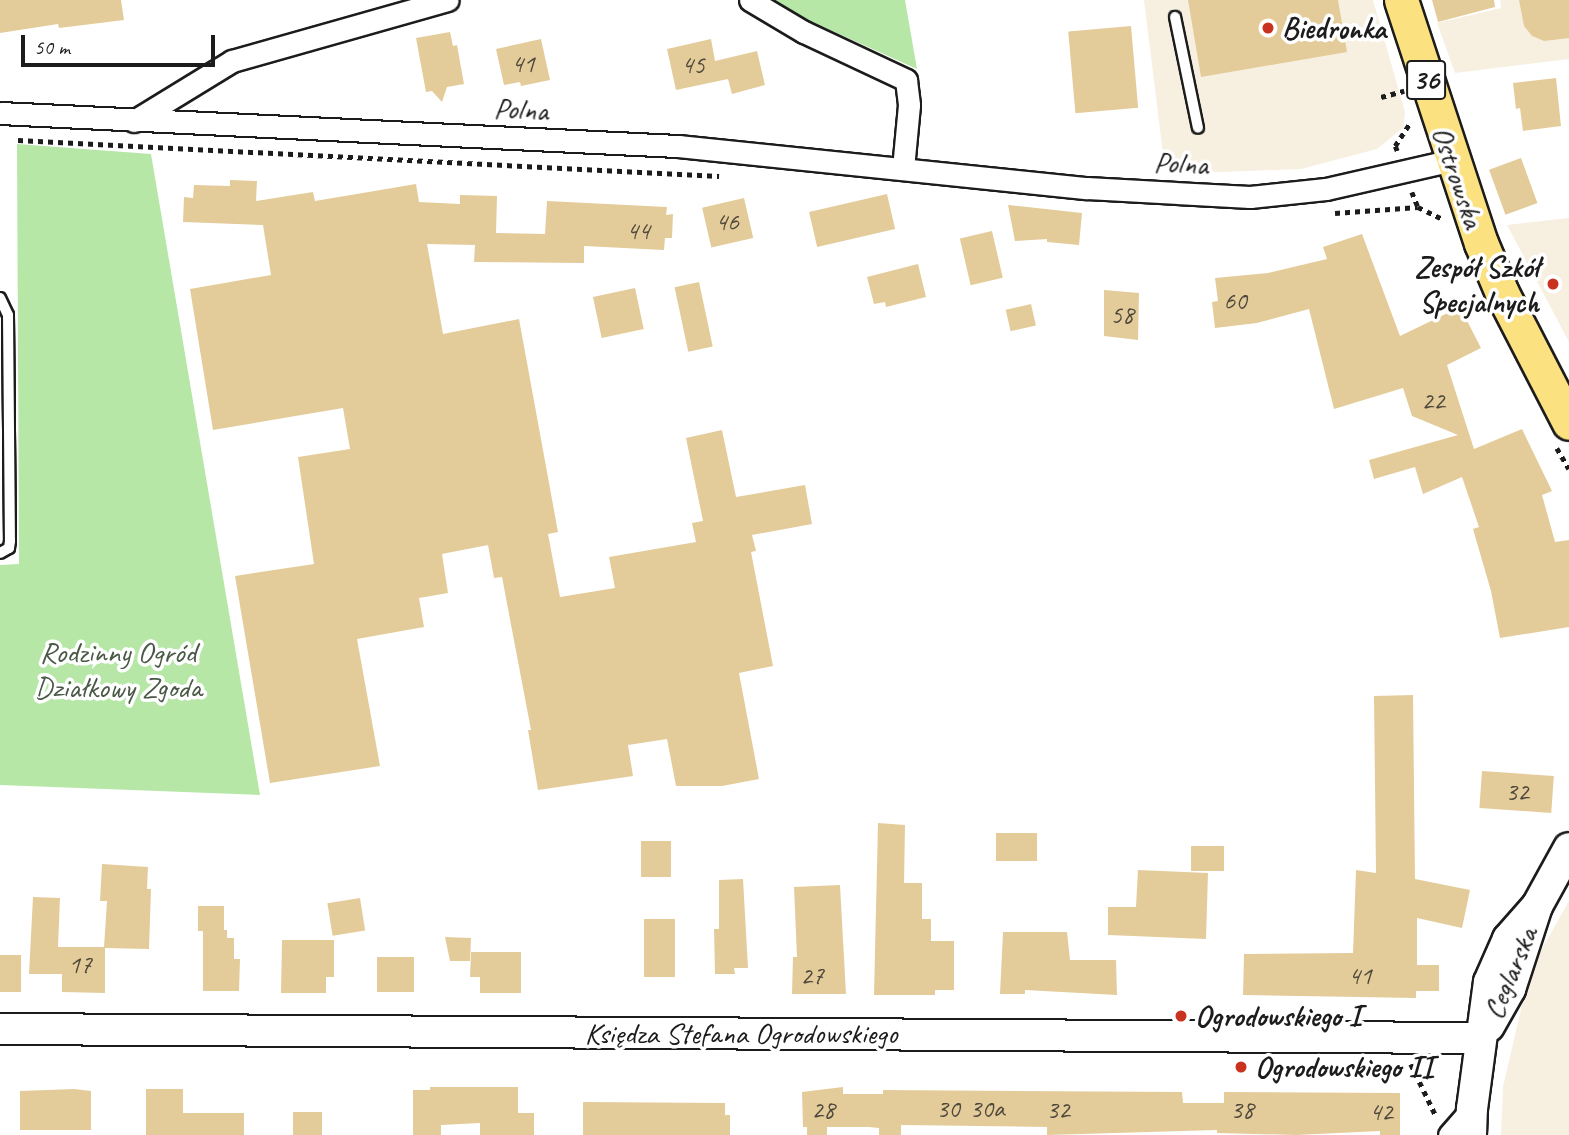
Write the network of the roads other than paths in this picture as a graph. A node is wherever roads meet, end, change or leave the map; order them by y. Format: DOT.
graph roads {
  1 [pos="448,0"];
  2 [pos="750,0"];
  3 [pos="1401,0"];
  4 [pos="1175,17"];
  5 [pos="0,113"];
  6 [pos="134,121"];
  7 [pos="1198,128"];
  8 [pos="1452,160"];
  9 [pos="903,169"];
  10 [pos="0,298"];
  11 [pos="1569,423"];
  12 [pos="0,554"];
  13 [pos="1569,848"];
  14 [pos="0,1029"];
  15 [pos="1481,1038"];
  16 [pos="1471,1122"];
  17 [pos="1445,1131"];
  1 -- 6 [label="street"];
  2 -- 9 [label="street"];
  3 -- 8 [label="main road, Ostrowska / 36"];
  4 -- 7 [label="lane"];
  5 -- 6 [label="street, Polna"];
  6 -- 9 [label="street, Polna"];
  8 -- 9 [label="street, Polna"];
  8 -- 11 [label="main road, Ostrowska / 36"];
  10 -- 12 [label="lane"];
  13 -- 15 [label="street, Ceglarska"];
  14 -- 15 [label="street, Księdza Stefana Ogrodowskiego"];
  15 -- 16 [label="street, Ceglarska"];
  16 -- 17 [label="street"];
}
